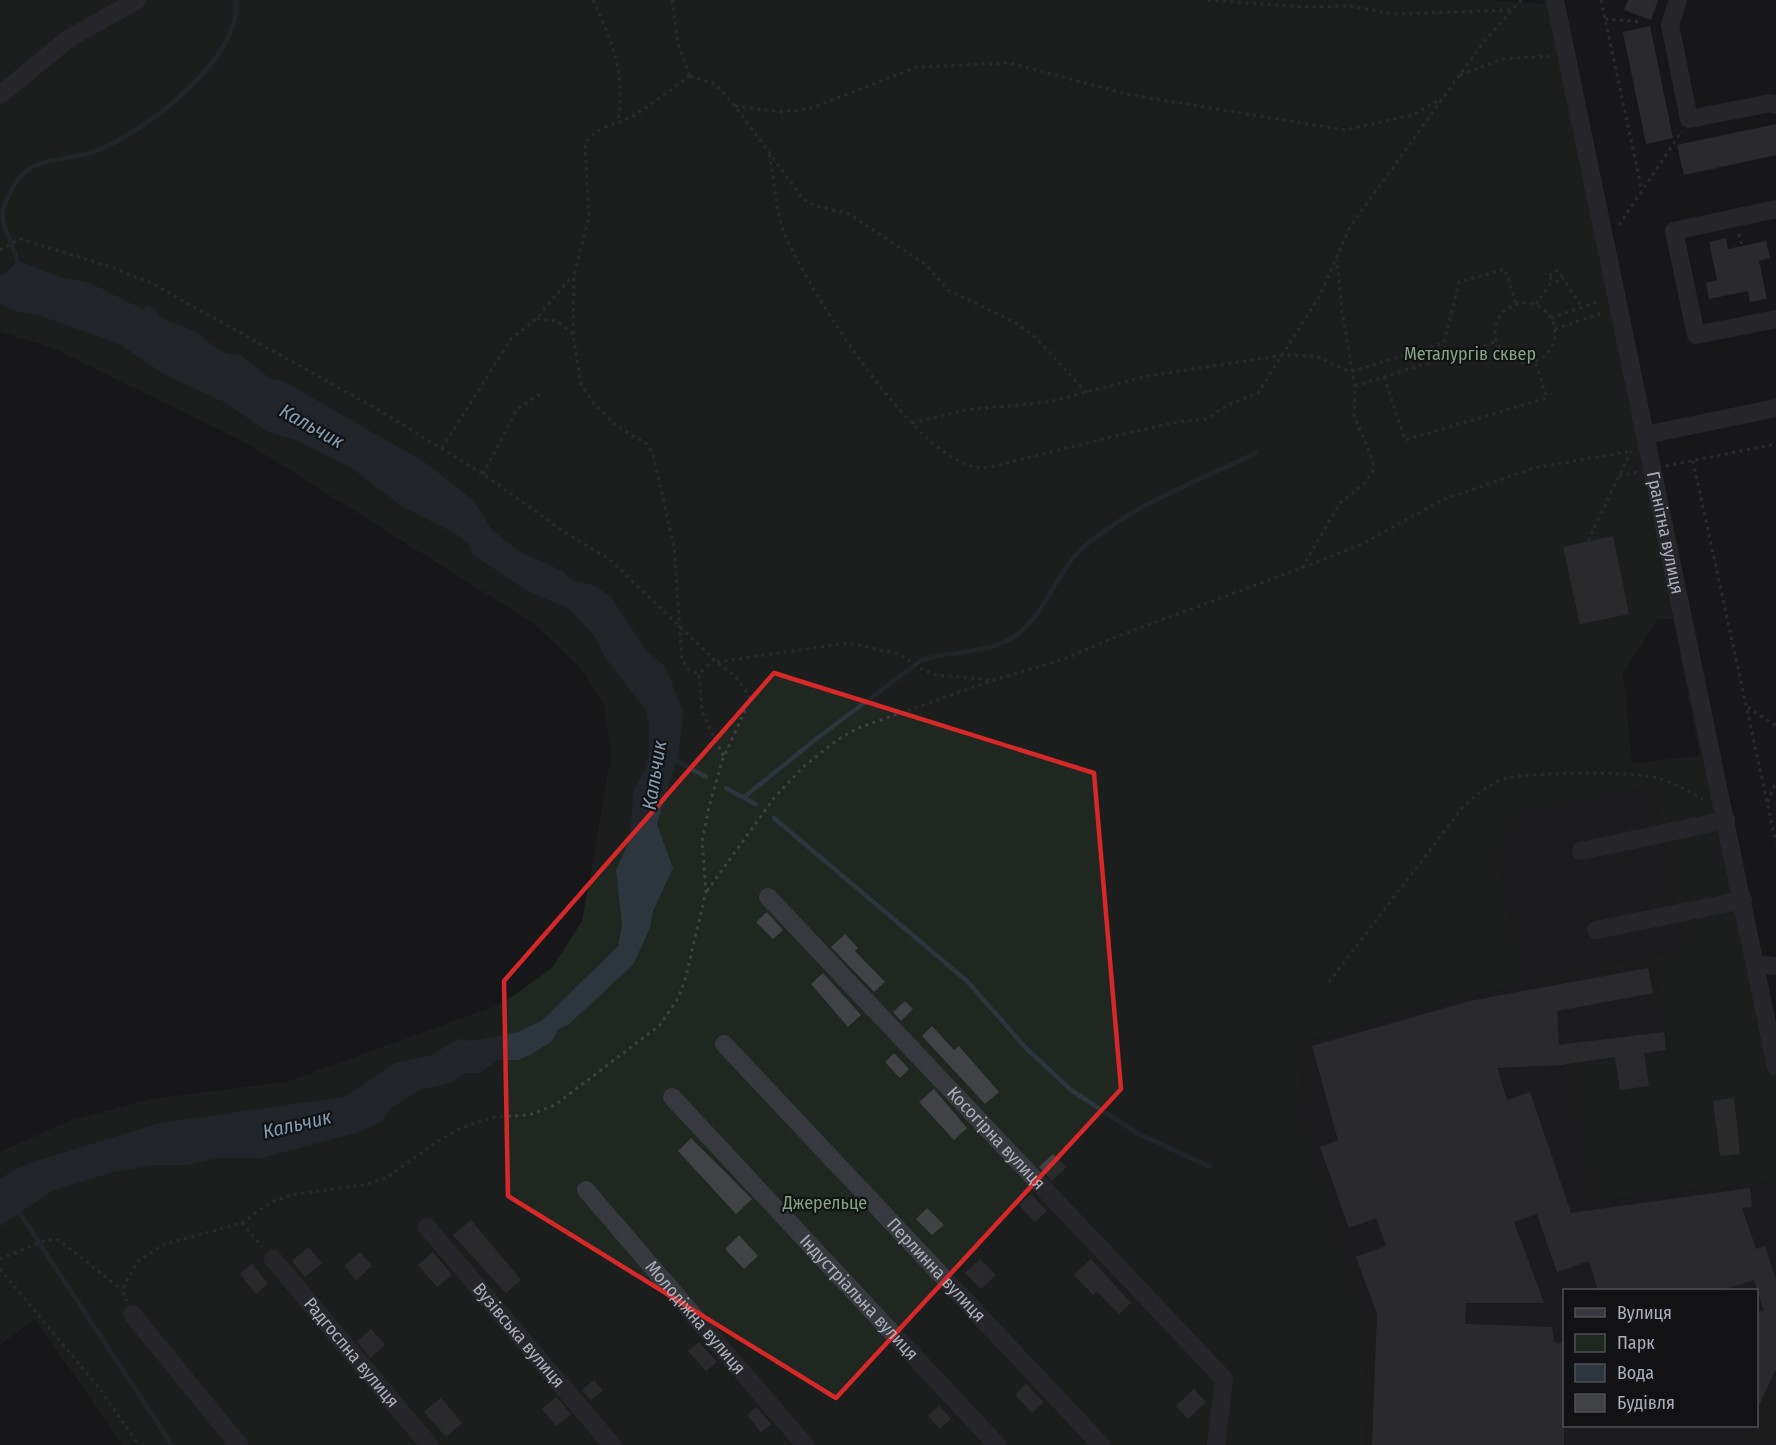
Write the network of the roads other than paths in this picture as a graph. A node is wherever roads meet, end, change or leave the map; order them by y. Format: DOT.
graph roads {
  1 [pos="137,0"];
  2 [pos="1555,0"];
  3 [pos="1678,0"];
  4 [pos="0,94"];
  5 [pos="1776,105"];
  6 [pos="1776,209"];
  7 [pos="1776,319"];
  8 [pos="1776,408"];
  9 [pos="1645,435"];
  10 [pos="1725,815"];
  11 [pos="1581,851"];
  12 [pos="768,897"];
  13 [pos="1743,900"];
  14 [pos="1596,930"];
  15 [pos="1756,964"];
  16 [pos="1776,966"];
  17 [pos="724,1044"];
  18 [pos="1776,1067"];
  19 [pos="672,1097"];
  20 [pos="586,1190"];
  21 [pos="427,1227"];
  22 [pos="273,1259"];
  23 [pos="132,1314"];
  24 [pos="239,1445"];
  25 [pos="429,1445"];
  26 [pos="612,1445"];
  27 [pos="805,1445"];
  28 [pos="996,1445"];
  29 [pos="1101,1445"];
  30 [pos="1216,1445"];
  1 -- 4 [label="street"];
  2 -- 9 [label="street, Гранітна вулиця"];
  3 -- 5 [label="street"];
  6 -- 7 [label="street"];
  8 -- 9 [label="street"];
  9 -- 10 [label="street, Гранітна вулиця"];
  10 -- 11 [label="street"];
  10 -- 13 [label="street, Гранітна вулиця"];
  12 -- 30 [label="street, Косогірна вулиця"];
  13 -- 14 [label="street"];
  13 -- 15 [label="street, Гранітна вулиця"];
  15 -- 16 [label="street"];
  15 -- 18 [label="street, Гранітна вулиця"];
  17 -- 29 [label="street, Перлинна вулиця"];
  19 -- 28 [label="street, Індустріальна вулиця"];
  20 -- 27 [label="street, Молодіжна вулиця"];
  21 -- 26 [label="street, Вузівська вулиця"];
  22 -- 25 [label="street, Радгоспна вулиця"];
  23 -- 24 [label="street"];
}
